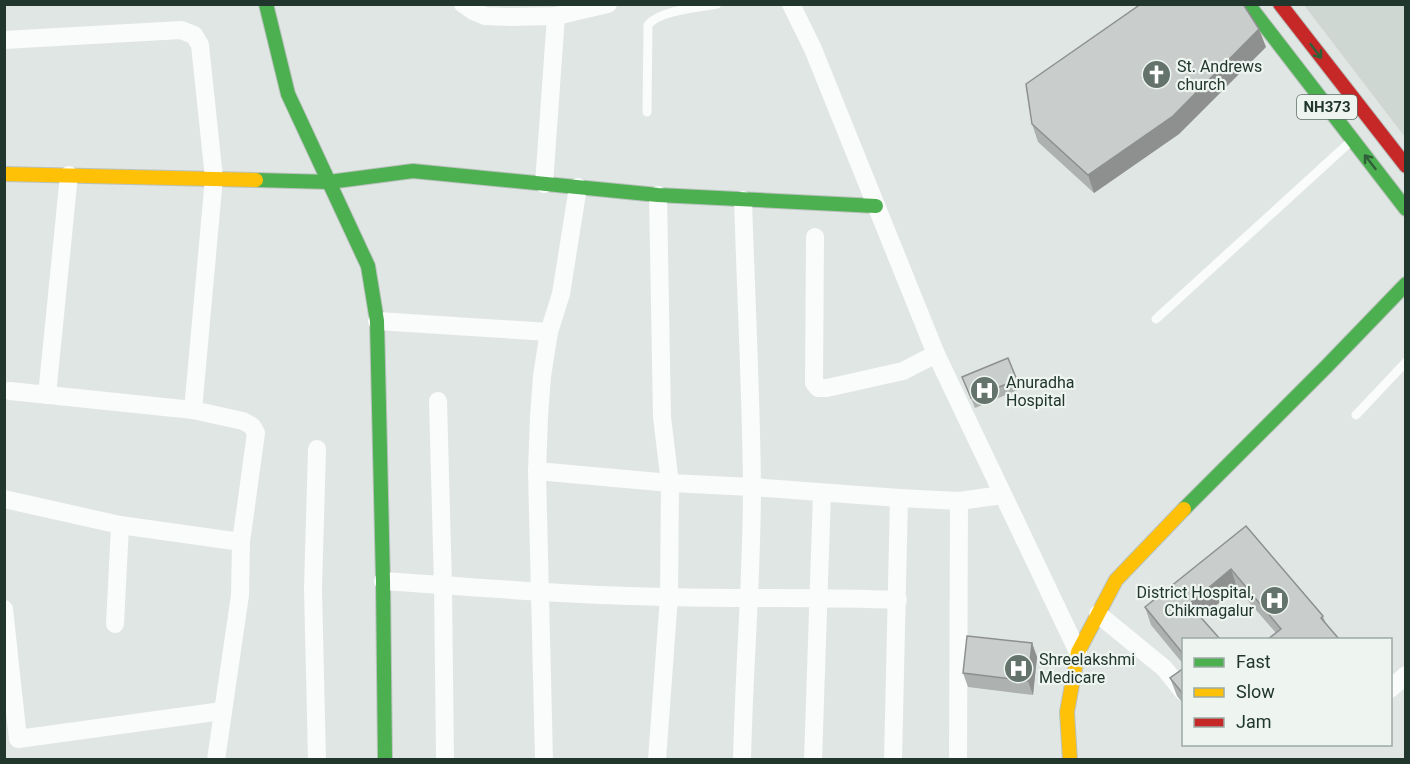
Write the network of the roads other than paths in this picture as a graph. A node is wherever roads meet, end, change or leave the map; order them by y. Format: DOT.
graph roads {
  1 [pos="266,4"];
  2 [pos="463,4"];
  3 [pos="608,4"];
  4 [pos="717,4"];
  5 [pos="791,4"];
  6 [pos="1248,4"];
  7 [pos="1280,4"];
  8 [pos="556,16"];
  9 [pos="4,40"];
  10 [pos="647,112"];
  11 [pos="1353,140"];
  12 [pos="1406,166"];
  13 [pos="4,174"];
  14 [pos="69,175"];
  15 [pos="214,178"];
  16 [pos="329,182"];
  17 [pos="544,184"];
  18 [pos="578,187"];
  19 [pos="658,195"];
  20 [pos="744,200"];
  21 [pos="876,206"];
  22 [pos="1406,209"];
  23 [pos="815,237"];
  24 [pos="1406,284"];
  25 [pos="1156,319"];
  26 [pos="377,321"];
  27 [pos="549,332"];
  28 [pos="936,354"];
  29 [pos="1406,362"];
  30 [pos="10,391"];
  31 [pos="47,395"];
  32 [pos="438,401"];
  33 [pos="193,410"];
  34 [pos="1356,415"];
  35 [pos="316,449"];
  36 [pos="537,471"];
  37 [pos="670,483"];
  38 [pos="752,487"];
  39 [pos="822,493"];
  40 [pos="1002,495"];
  41 [pos="899,498"];
  42 [pos="4,499"];
  43 [pos="959,501"];
  44 [pos="120,525"];
  45 [pos="241,542"];
  46 [pos="383,581"];
  47 [pos="443,585"];
  48 [pos="539,592"];
  49 [pos="669,597"];
  50 [pos="750,597"];
  51 [pos="819,598"];
  52 [pos="897,600"];
  53 [pos="4,609"];
  54 [pos="1098,614"];
  55 [pos="115,624"];
  56 [pos="7,647"];
  57 [pos="1078,652"];
  58 [pos="1406,675"];
  59 [pos="1392,687"];
  60 [pos="1182,690"];
  61 [pos="222,711"];
  62 [pos="11,740"];
  63 [pos="216,759"];
  64 [pos="317,759"];
  65 [pos="385,759"];
  66 [pos="445,759"];
  67 [pos="544,759"];
  68 [pos="657,759"];
  69 [pos="742,759"];
  70 [pos="813,759"];
  71 [pos="894,759"];
  72 [pos="958,759"];
  73 [pos="1070,759"];
  1 -- 16 [label="main road"];
  2 -- 8 [label="street"];
  3 -- 8 [label="street"];
  4 -- 10 [label="lane"];
  5 -- 21 [label="street"];
  6 -- 11 [label="main road, NH373"];
  7 -- 12 [label="main road, NH373, one-way"];
  8 -- 17 [label="street"];
  9 -- 15 [label="street"];
  22 -- 11 [label="main road, NH373, one-way"];
  11 -- 25 [label="lane"];
  13 -- 14 [label="main road"];
  14 -- 15 [label="main road"];
  14 -- 31 [label="street"];
  15 -- 16 [label="main road"];
  15 -- 33 [label="street"];
  16 -- 17 [label="main road"];
  16 -- 26 [label="main road"];
  17 -- 18 [label="main road"];
  18 -- 19 [label="main road"];
  18 -- 27 [label="street"];
  19 -- 20 [label="main road"];
  19 -- 37 [label="street"];
  20 -- 21 [label="main road"];
  20 -- 38 [label="street"];
  21 -- 28 [label="street"];
  23 -- 28 [label="street"];
  24 -- 54 [label="main road"];
  26 -- 27 [label="street"];
  26 -- 46 [label="main road"];
  27 -- 36 [label="street"];
  28 -- 40 [label="street"];
  29 -- 34 [label="lane"];
  30 -- 31 [label="street"];
  31 -- 33 [label="street"];
  32 -- 47 [label="street"];
  33 -- 45 [label="street"];
  35 -- 64 [label="street"];
  36 -- 37 [label="street"];
  36 -- 48 [label="street"];
  37 -- 38 [label="street"];
  37 -- 49 [label="street"];
  38 -- 39 [label="street"];
  38 -- 50 [label="street"];
  39 -- 41 [label="street"];
  39 -- 51 [label="street"];
  40 -- 43 [label="street"];
  40 -- 57 [label="street"];
  41 -- 43 [label="street"];
  41 -- 52 [label="street"];
  42 -- 44 [label="street"];
  43 -- 72 [label="street"];
  44 -- 45 [label="street"];
  44 -- 55 [label="street"];
  45 -- 61 [label="street"];
  46 -- 47 [label="street"];
  46 -- 65 [label="main road"];
  47 -- 48 [label="street"];
  47 -- 66 [label="street"];
  48 -- 49 [label="street"];
  48 -- 67 [label="street"];
  49 -- 50 [label="street"];
  49 -- 68 [label="street"];
  50 -- 51 [label="street"];
  50 -- 69 [label="street"];
  51 -- 52 [label="street"];
  51 -- 70 [label="street"];
  52 -- 71 [label="street"];
  53 -- 56 [label="street"];
  54 -- 57 [label="main road"];
  54 -- 60 [label="street"];
  56 -- 62 [label="street"];
  57 -- 73 [label="main road"];
  58 -- 59 [label="street"];
  61 -- 62 [label="street"];
  61 -- 63 [label="street"];
}
